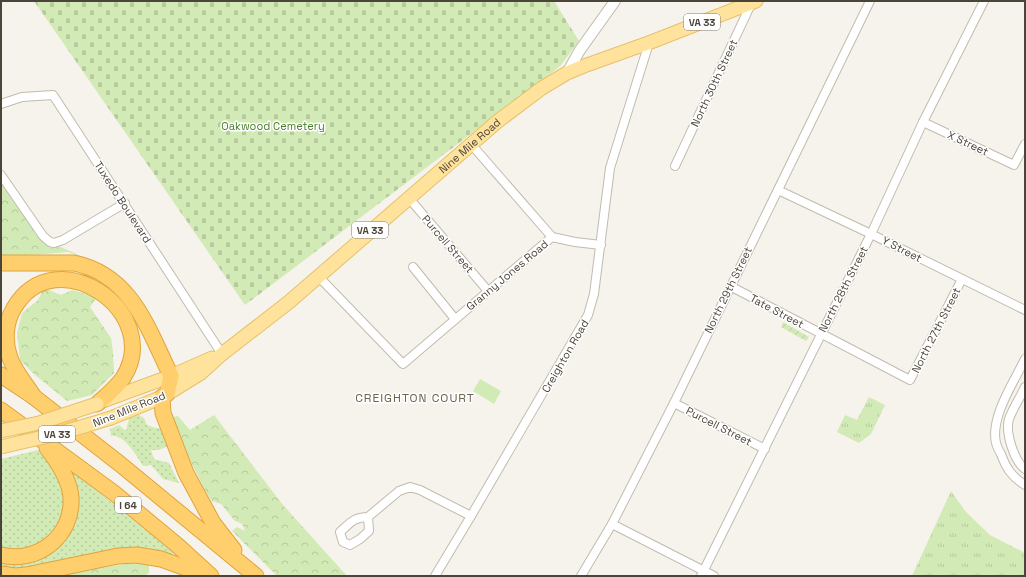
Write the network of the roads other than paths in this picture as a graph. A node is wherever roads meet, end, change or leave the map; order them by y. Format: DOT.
graph roads {
  1 [pos="615,1"];
  2 [pos="870,1"];
  3 [pos="984,1"];
  4 [pos="753,2"];
  5 [pos="649,43"];
  6 [pos="567,73"];
  7 [pos="1,104"];
  8 [pos="923,122"];
  9 [pos="471,144"];
  10 [pos="1025,144"];
  11 [pos="674,166"];
  12 [pos="1,175"];
  13 [pos="778,190"];
  14 [pos="408,197"];
  15 [pos="124,203"];
  16 [pos="871,234"];
  17 [pos="552,237"];
  18 [pos="601,245"];
  19 [pos="1,262"];
  20 [pos="413,267"];
  21 [pos="318,276"];
  22 [pos="962,279"];
  23 [pos="730,286"];
  24 [pos="488,290"];
  25 [pos="1025,310"];
  26 [pos="458,316"];
  27 [pos="820,334"];
  28 [pos="222,354"];
  29 [pos="1025,359"];
  30 [pos="1,375"];
  31 [pos="171,376"];
  32 [pos="910,380"];
  33 [pos="1025,387"];
  34 [pos="164,396"];
  35 [pos="34,397"];
  36 [pos="674,402"];
  37 [pos="97,404"];
  38 [pos="1,410"];
  39 [pos="1,431"];
  40 [pos="41,439"];
  41 [pos="1,447"];
  42 [pos="764,449"];
  43 [pos="1025,469"];
  44 [pos="1025,485"];
  45 [pos="471,516"];
  46 [pos="368,517"];
  47 [pos="612,524"];
  48 [pos="1,555"];
  49 [pos="251,571"];
  50 [pos="702,573"];
  51 [pos="1,574"];
  52 [pos="437,575"];
  53 [pos="210,576"];
  54 [pos="582,576"];
  55 [pos="714,576"];
  1 -- 6 [label="street"];
  2 -- 13 [label="street, North 29th Street"];
  3 -- 8 [label="street, North 28th Street"];
  4 -- 5 [label="main road, Nine Mile Road / VA 33"];
  4 -- 11 [label="street, North 30th Street"];
  5 -- 6 [label="main road, Nine Mile Road / VA 33"];
  5 -- 18 [label="street, Creighton Road"];
  6 -- 9 [label="main road, Nine Mile Road / VA 33"];
  7 -- 15 [label="street, Tuxedo Boulevard"];
  8 -- 10 [label="street, X Street"];
  8 -- 16 [label="street, North 28th Street"];
  9 -- 14 [label="main road, Nine Mile Road / VA 33"];
  9 -- 17 [label="street"];
  12 -- 15 [label="street"];
  13 -- 16 [label="street, Y Street"];
  13 -- 23 [label="street, North 29th Street"];
  14 -- 21 [label="main road, Nine Mile Road / VA 33"];
  14 -- 24 [label="street, Purcell Street"];
  15 -- 28 [label="street, Tuxedo Boulevard"];
  16 -- 22 [label="street, Y Street"];
  16 -- 27 [label="street, North 28th Street"];
  17 -- 18 [label="street"];
  17 -- 24 [label="street, Granny Jones Road"];
  18 -- 45 [label="street, Creighton Road"];
  19 -- 31 [label="highway"];
  20 -- 26 [label="street"];
  21 -- 26 [label="street, Granny Jones Road"];
  21 -- 28 [label="main road, Nine Mile Road / VA 33"];
  22 -- 25 [label="street, Y Street"];
  22 -- 32 [label="street, North 27th Street"];
  23 -- 27 [label="street, Tate Street"];
  23 -- 36 [label="street, North 29th Street"];
  24 -- 26 [label="street, Granny Jones Road"];
  27 -- 32 [label="street, Tate Street"];
  27 -- 42 [label="street, North 28th Street"];
  28 -- 31 [label="main road, Nine Mile Road / VA 33"];
  28 -- 34 [label="main road, Nine Mile Road / VA 33"];
  29 -- 44 [label="street"];
  30 -- 35 [label="highway, I 64"];
  31 -- 34 [label="highway"];
  31 -- 37 [label="main road, Nine Mile Road / VA 33"];
  33 -- 43 [label="street"];
  34 -- 41 [label="main road, Nine Mile Road / VA 33, bridge"];
  34 -- 49 [label="highway"];
  35 -- 37 [label="highway"];
  35 -- 49 [label="highway, I 64"];
  36 -- 42 [label="street, Purcell Street"];
  36 -- 47 [label="street, North 29th Street"];
  37 -- 39 [label="main road, Nine Mile Road / VA 33, bridge"];
  38 -- 40 [label="highway, I 64"];
  40 -- 48 [label="highway"];
  40 -- 53 [label="highway, I 64"];
  42 -- 50 [label="street, North 28th Street"];
  45 -- 46 [label="street"];
  45 -- 52 [label="street, Creighton Road"];
  47 -- 50 [label="street"];
  47 -- 54 [label="street, North 29th Street"];
  50 -- 55 [label="street"];
  51 -- 53 [label="highway"];
}
